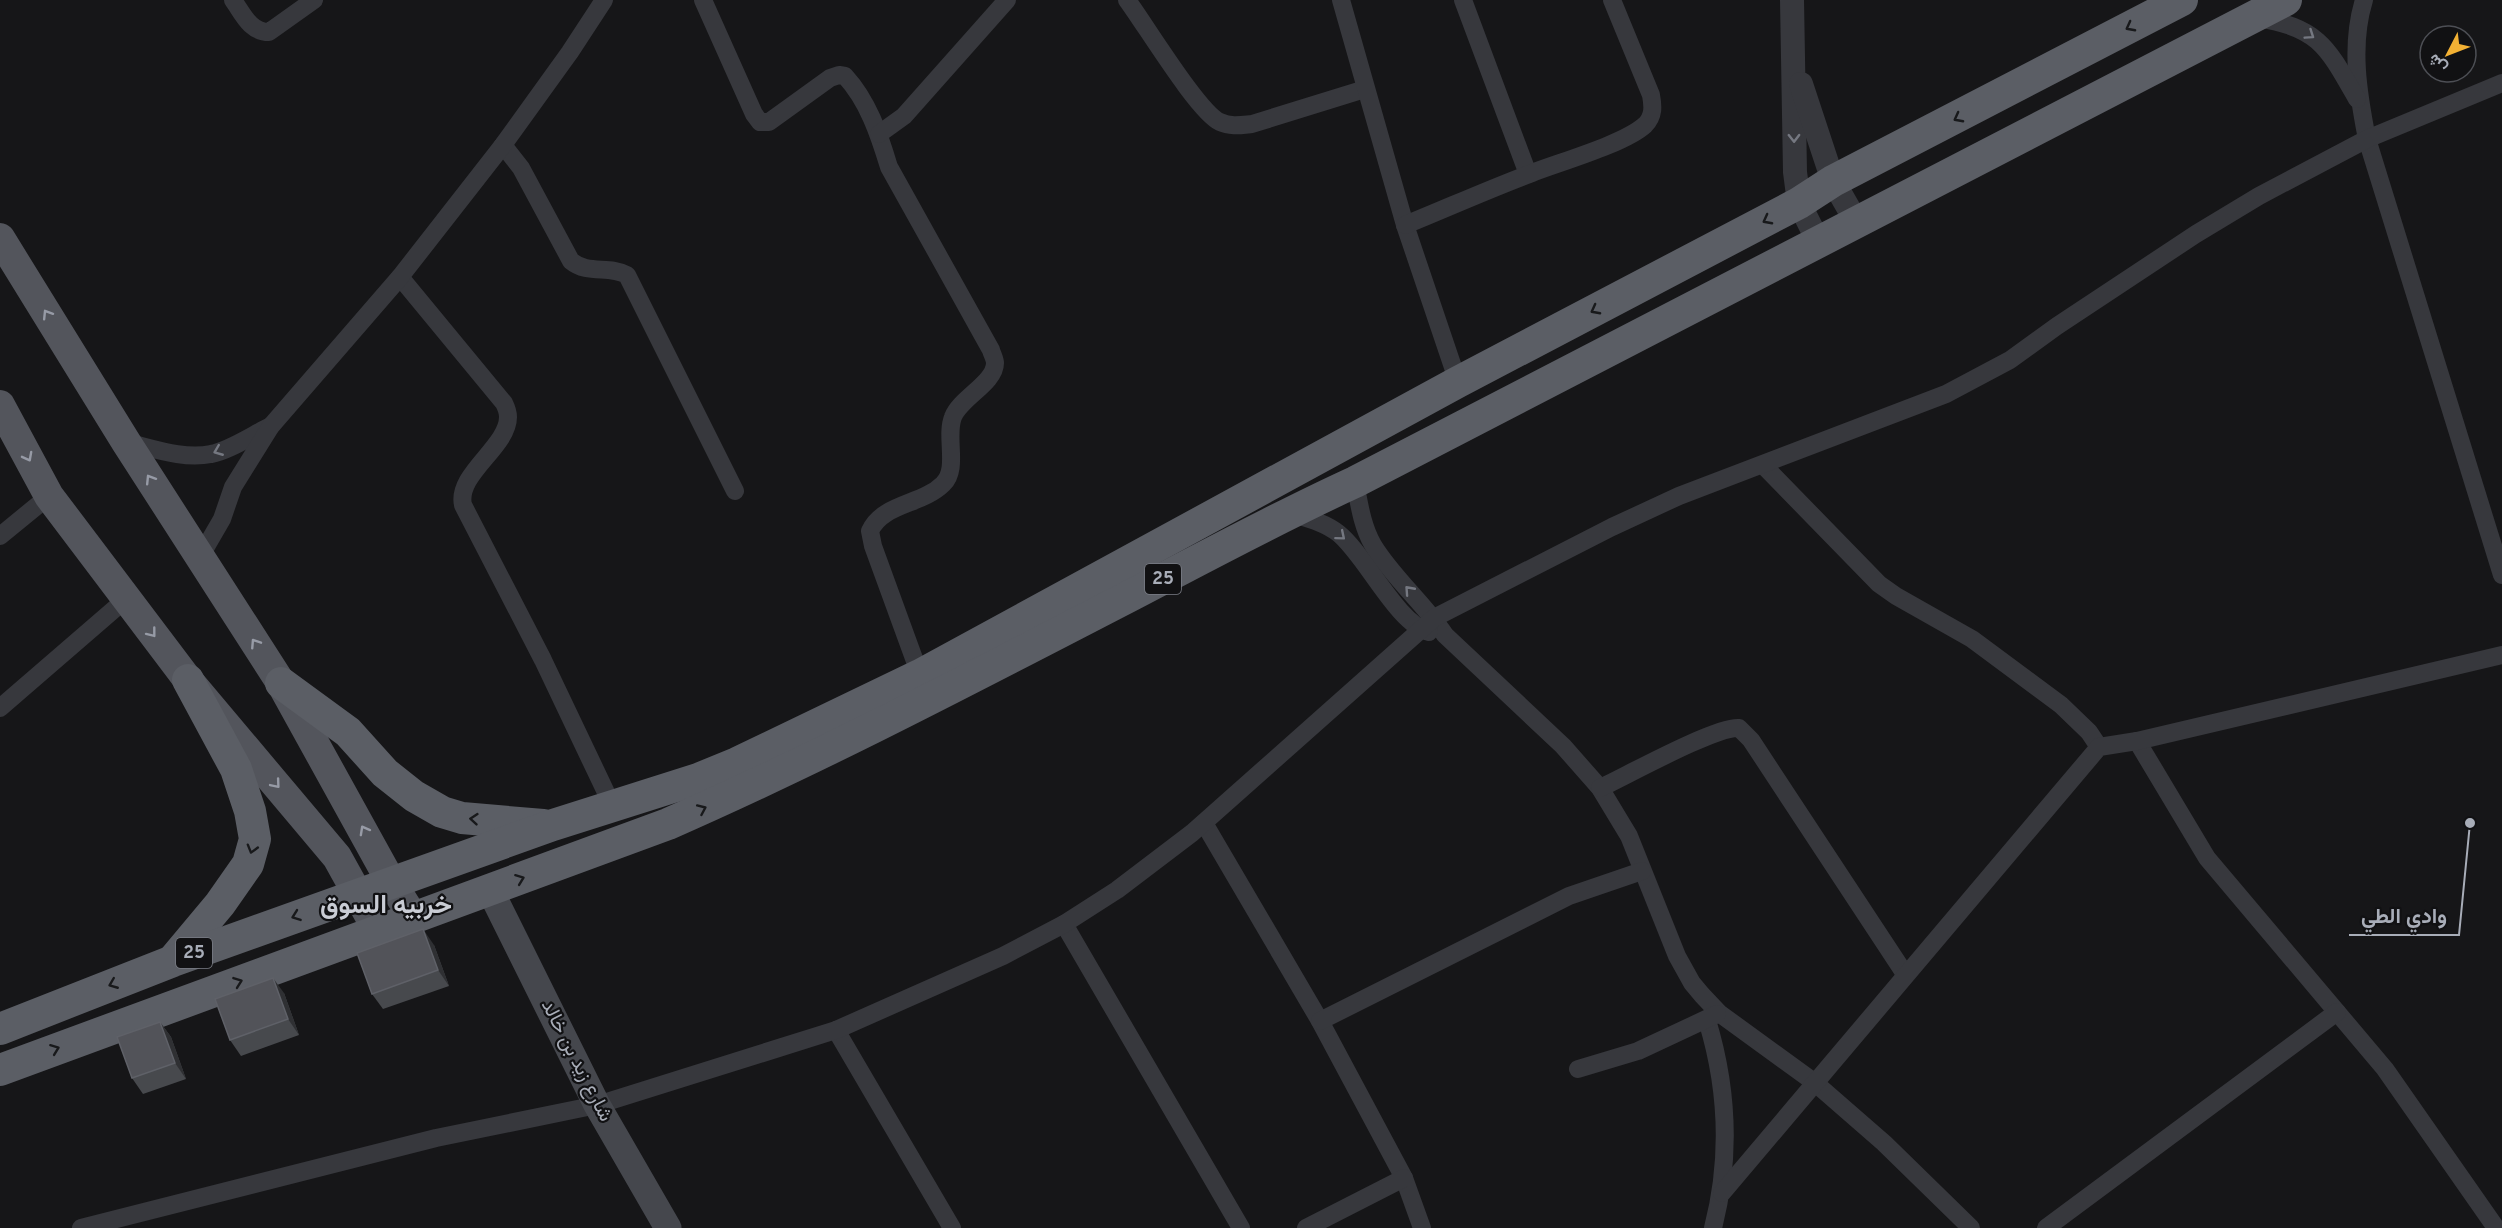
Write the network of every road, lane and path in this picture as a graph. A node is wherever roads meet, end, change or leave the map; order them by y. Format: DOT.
graph roads {
  1 [pos="233,0"];
  2 [pos="314,0"];
  3 [pos="703,0"];
  4 [pos="1007,0"];
  5 [pos="1127,0"];
  6 [pos="1341,0"];
  7 [pos="1463,0"];
  8 [pos="1612,0"];
  9 [pos="1792,0"];
  10 [pos="2182,0"];
  11 [pos="2286,0"];
  12 [pos="2364,0"];
  13 [pos="594,4"];
  14 [pos="2255,18"];
  15 [pos="1793,58"];
  16 [pos="2502,83"];
  17 [pos="1365,88"];
  18 [pos="2360,103"];
  19 [pos="879,134"];
  20 [pos="2367,139"];
  21 [pos="503,145"];
  22 [pos="1528,174"];
  23 [pos="1833,181"];
  24 [pos="1799,203"];
  25 [pos="1857,223"];
  26 [pos="1405,225"];
  27 [pos="0,238"];
  28 [pos="1820,243"];
  29 [pos="400,277"];
  30 [pos="1458,382"];
  31 [pos="0,405"];
  32 [pos="271,426"];
  33 [pos="126,442"];
  34 [pos="1763,465"];
  35 [pos="1355,482"];
  36 [pos="735,491"];
  37 [pos="49,496"];
  38 [pos="1288,512"];
  39 [pos="0,536"];
  40 [pos="200,557"];
  41 [pos="2502,575"];
  42 [pos="126,599"];
  43 [pos="1426,624"];
  44 [pos="2502,655"];
  45 [pos="920,675"];
  46 [pos="188,680"];
  47 [pos="281,683"];
  48 [pos="0,708"];
  49 [pos="2137,741"];
  50 [pos="2099,747"];
  51 [pos="1600,788"];
  52 [pos="612,805"];
  53 [pos="1204,823"];
  54 [pos="553,825"];
  55 [pos="1642,871"];
  56 [pos="391,882"];
  57 [pos="490,890"];
  58 [pos="357,895"];
  59 [pos="413,917"];
  60 [pos="1064,924"];
  61 [pos="378,931"];
  62 [pos="173,961"];
  63 [pos="1905,974"];
  64 [pos="2337,1012"];
  65 [pos="1713,1017"];
  66 [pos="1320,1021"];
  67 [pos="0,1029"];
  68 [pos="836,1030"];
  69 [pos="1578,1069"];
  70 [pos="0,1070"];
  71 [pos="1814,1082"];
  72 [pos="597,1105"];
  73 [pos="1404,1178"];
  74 [pos="1722,1193"];
  75 [pos="81,1228"];
  76 [pos="668,1228"];
  77 [pos="952,1228"];
  78 [pos="1241,1228"];
  79 [pos="1306,1228"];
  80 [pos="1422,1228"];
  81 [pos="1713,1228"];
  82 [pos="1971,1228"];
  83 [pos="2046,1228"];
  84 [pos="2496,1228"];
  1 -- 2 [label="street"];
  3 -- 19 [label="street"];
  4 -- 19 [label="street"];
  5 -- 17 [label="street"];
  6 -- 17 [label="street"];
  7 -- 22 [label="street"];
  8 -- 22 [label="street"];
  9 -- 15 [label="street"];
  10 -- 23 [label="highway, 25, one-way"];
  11 -- 14 [label="highway, 25"];
  12 -- 18 [label="street"];
  13 -- 21 [label="street"];
  14 -- 18 [label="street, one-way"];
  14 -- 25 [label="highway, 25"];
  15 -- 23 [label="street"];
  15 -- 24 [label="street, one-way"];
  16 -- 20 [label="street"];
  17 -- 26 [label="street"];
  18 -- 20 [label="street"];
  19 -- 45 [label="street"];
  20 -- 34 [label="street"];
  20 -- 41 [label="street"];
  21 -- 29 [label="street"];
  21 -- 36 [label="street"];
  22 -- 26 [label="street"];
  23 -- 24 [label="highway, 25"];
  23 -- 25 [label="street"];
  24 -- 28 [label="street"];
  24 -- 30 [label="highway, 25, one-way"];
  25 -- 28 [label="highway, 25"];
  26 -- 30 [label="street"];
  33 -- 27 [label="main road, one-way"];
  28 -- 35 [label="highway, 25"];
  29 -- 32 [label="street"];
  29 -- 52 [label="street"];
  30 -- 45 [label="highway, 25"];
  31 -- 37 [label="main road, one-way"];
  32 -- 33 [label="street, one-way"];
  32 -- 40 [label="street"];
  40 -- 33 [label="main road, one-way"];
  34 -- 43 [label="street"];
  34 -- 50 [label="street"];
  35 -- 38 [label="highway, 25"];
  43 -- 35 [label="street, one-way"];
  37 -- 39 [label="street"];
  37 -- 42 [label="main road"];
  38 -- 43 [label="street, one-way"];
  57 -- 38 [label="highway, 25, one-way"];
  47 -- 40 [label="main road, one-way"];
  42 -- 46 [label="main road, one-way"];
  42 -- 48 [label="street"];
  43 -- 51 [label="street"];
  43 -- 53 [label="street"];
  44 -- 49 [label="street"];
  45 -- 52 [label="highway, 25"];
  46 -- 58 [label="main road, one-way"];
  46 -- 62 [label="highway, one-way"];
  54 -- 47 [label="highway, one-way"];
  56 -- 47 [label="main road, one-way"];
  49 -- 50 [label="street"];
  49 -- 64 [label="street"];
  50 -- 63 [label="street"];
  51 -- 55 [label="street"];
  51 -- 63 [label="street"];
  52 -- 54 [label="highway, 25"];
  53 -- 60 [label="street"];
  53 -- 66 [label="street"];
  54 -- 56 [label="highway, 25"];
  55 -- 65 [label="street"];
  55 -- 66 [label="street"];
  56 -- 58 [label="highway, 25"];
  56 -- 59 [label="main road"];
  57 -- 59 [label="highway, 25"];
  57 -- 72 [label="main road, شارع زيد بن خالد"];
  58 -- 61 [label="main road"];
  58 -- 62 [label="highway, 25, one-way"];
  59 -- 61 [label="highway, 25"];
  60 -- 68 [label="street"];
  60 -- 78 [label="street"];
  70 -- 61 [label="highway, 25, one-way"];
  62 -- 67 [label="highway, 25, one-way"];
  63 -- 71 [label="street"];
  64 -- 83 [label="street"];
  64 -- 84 [label="street"];
  65 -- 69 [label="street"];
  65 -- 71 [label="street"];
  65 -- 74 [label="street"];
  66 -- 73 [label="street"];
  68 -- 72 [label="street"];
  68 -- 77 [label="street"];
  71 -- 74 [label="street"];
  71 -- 82 [label="street"];
  72 -- 75 [label="street"];
  72 -- 76 [label="main road, شارع زيد بن خالد"];
  73 -- 79 [label="street"];
  73 -- 80 [label="street"];
  74 -- 81 [label="street"];
}
